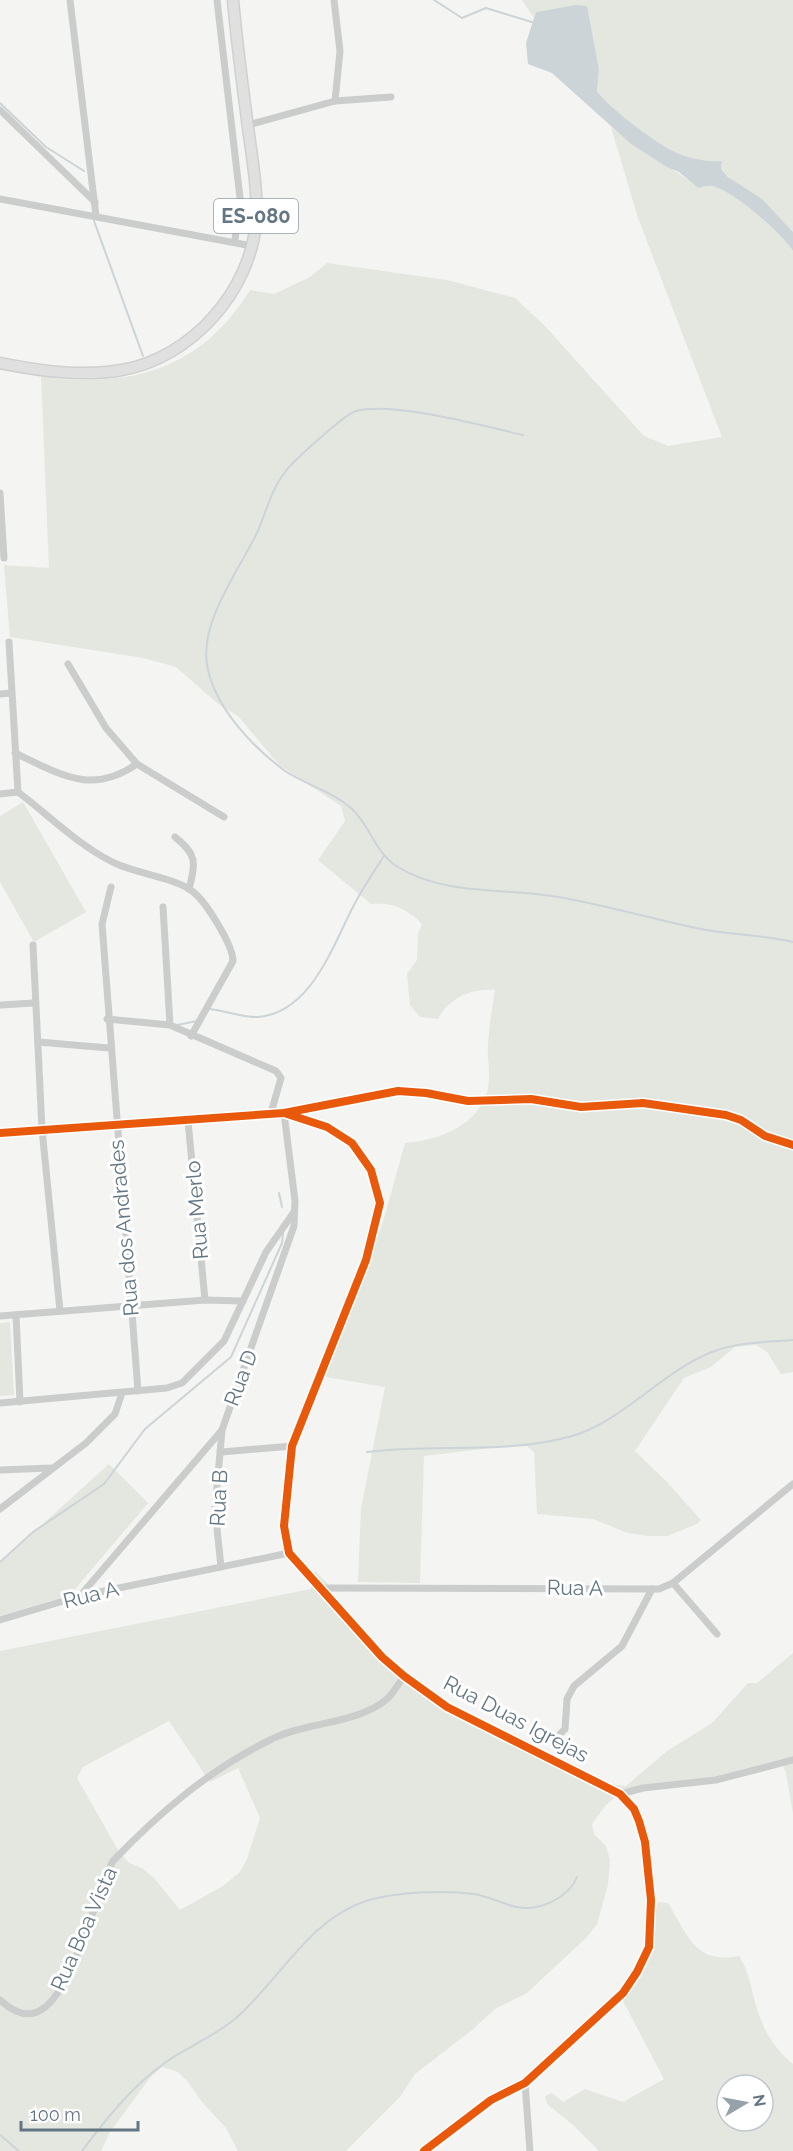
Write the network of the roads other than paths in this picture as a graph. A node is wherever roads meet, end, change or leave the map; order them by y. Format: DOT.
graph roads {
  1 [pos="70,0"];
  2 [pos="216,0"];
  3 [pos="233,0"];
  4 [pos="334,0"];
  5 [pos="242,80"];
  6 [pos="226,82"];
  7 [pos="391,97"];
  8 [pos="335,101"];
  9 [pos="0,110"];
  10 [pos="3,119"];
  11 [pos="248,125"];
  12 [pos="0,199"];
  13 [pos="95,202"];
  14 [pos="96,216"];
  15 [pos="235,240"];
  16 [pos="252,246"];
  17 [pos="0,363"];
  18 [pos="0,496"];
  19 [pos="4,558"];
  20 [pos="9,642"];
  21 [pos="68,664"];
  22 [pos="11,693"];
  23 [pos="0,694"];
  24 [pos="15,753"];
  25 [pos="137,764"];
  26 [pos="18,792"];
  27 [pos="0,794"];
  28 [pos="224,817"];
  29 [pos="175,837"];
  30 [pos="111,888"];
  31 [pos="189,889"];
  32 [pos="163,907"];
  33 [pos="33,945"];
  34 [pos="35,1004"];
  35 [pos="0,1005"];
  36 [pos="108,1019"];
  37 [pos="170,1025"];
  38 [pos="191,1036"];
  39 [pos="38,1042"];
  40 [pos="110,1048"];
  41 [pos="271,1113"];
  42 [pos="284,1113"];
  43 [pos="188,1121"];
  44 [pos="115,1125"];
  45 [pos="42,1129"];
  46 [pos="0,1132"];
  47 [pos="793,1145"];
  48 [pos="295,1211"];
  49 [pos="205,1300"];
  50 [pos="243,1301"];
  51 [pos="132,1305"];
  52 [pos="60,1311"];
  53 [pos="16,1315"];
  54 [pos="0,1316"];
  55 [pos="138,1391"];
  56 [pos="122,1393"];
  57 [pos="20,1402"];
  58 [pos="0,1403"];
  59 [pos="222,1430"];
  60 [pos="292,1446"];
  61 [pos="222,1452"];
  62 [pos="52,1468"];
  63 [pos="0,1470"];
  64 [pos="793,1484"];
  65 [pos="0,1509"];
  66 [pos="289,1553"];
  67 [pos="221,1567"];
  68 [pos="674,1583"];
  69 [pos="320,1588"];
  70 [pos="652,1589"];
  71 [pos="80,1596"];
  72 [pos="0,1620"];
  73 [pos="717,1634"];
  74 [pos="404,1676"];
  75 [pos="527,1747"];
  76 [pos="793,1760"];
  77 [pos="620,1794"];
  78 [pos="0,2000"];
  79 [pos="525,2083"];
  80 [pos="424,2151"];
  81 [pos="530,2151"];
  1 -- 13 [label="street"];
  2 -- 6 [label="street"];
  3 -- 5 [label="main road, ES-080"];
  4 -- 8 [label="street"];
  5 -- 6 [label="street"];
  5 -- 11 [label="main road, ES-080"];
  6 -- 15 [label="street"];
  7 -- 8 [label="street"];
  8 -- 11 [label="street"];
  9 -- 10 [label="street"];
  10 -- 13 [label="street"];
  11 -- 16 [label="main road, ES-080"];
  12 -- 14 [label="street"];
  13 -- 14 [label="street"];
  14 -- 15 [label="street"];
  15 -- 16 [label="street"];
  16 -- 17 [label="main road, ES-080"];
  18 -- 19 [label="street"];
  20 -- 22 [label="street"];
  21 -- 25 [label="street"];
  22 -- 23 [label="street"];
  22 -- 24 [label="street"];
  24 -- 25 [label="street"];
  24 -- 26 [label="street"];
  25 -- 28 [label="street"];
  26 -- 27 [label="street"];
  26 -- 31 [label="street"];
  29 -- 31 [label="street"];
  30 -- 36 [label="street, Rua dos Andrades"];
  31 -- 38 [label="street"];
  32 -- 37 [label="street"];
  33 -- 34 [label="street"];
  34 -- 35 [label="street"];
  34 -- 39 [label="street"];
  36 -- 37 [label="street"];
  36 -- 40 [label="street, Rua dos Andrades"];
  37 -- 38 [label="street"];
  38 -- 41 [label="street"];
  39 -- 40 [label="street"];
  39 -- 45 [label="street"];
  40 -- 44 [label="street, Rua dos Andrades"];
  41 -- 42 [label="street"];
  41 -- 43 [label="street"];
  42 -- 47 [label="street"];
  42 -- 48 [label="street, Rua D"];
  42 -- 60 [label="street"];
  43 -- 44 [label="street"];
  43 -- 49 [label="street, Rua Merlo"];
  44 -- 45 [label="street"];
  44 -- 51 [label="street, Rua dos Andrades"];
  45 -- 46 [label="street"];
  45 -- 52 [label="street"];
  48 -- 50 [label="street"];
  48 -- 59 [label="street, Rua D"];
  49 -- 50 [label="street"];
  49 -- 51 [label="street"];
  50 -- 55 [label="street"];
  51 -- 52 [label="street"];
  51 -- 55 [label="street, Rua dos Andrades"];
  52 -- 53 [label="street"];
  53 -- 54 [label="street"];
  53 -- 57 [label="street"];
  55 -- 56 [label="street"];
  56 -- 57 [label="street"];
  56 -- 62 [label="street"];
  57 -- 58 [label="street"];
  59 -- 61 [label="street, Rua B"];
  59 -- 71 [label="street, Rua D"];
  60 -- 61 [label="street"];
  60 -- 66 [label="street"];
  61 -- 67 [label="street, Rua B"];
  62 -- 63 [label="street"];
  62 -- 65 [label="street"];
  64 -- 68 [label="street, Rua A"];
  66 -- 67 [label="street, Rua A"];
  66 -- 69 [label="street, Rua Duas Igrejas"];
  67 -- 71 [label="street, Rua A"];
  68 -- 70 [label="street, Rua A"];
  68 -- 73 [label="street"];
  69 -- 70 [label="street, Rua A"];
  69 -- 74 [label="street, Rua Duas Igrejas"];
  70 -- 75 [label="street"];
  71 -- 72 [label="street, Rua A"];
  74 -- 75 [label="street, Rua Duas Igrejas"];
  74 -- 78 [label="street, Rua Boa Vista"];
  75 -- 77 [label="street, Rua Duas Igrejas"];
  76 -- 77 [label="street"];
  77 -- 79 [label="street, Rua Duas Igrejas"];
  79 -- 80 [label="street, Rua Duas Igrejas"];
  79 -- 81 [label="street"];
}
